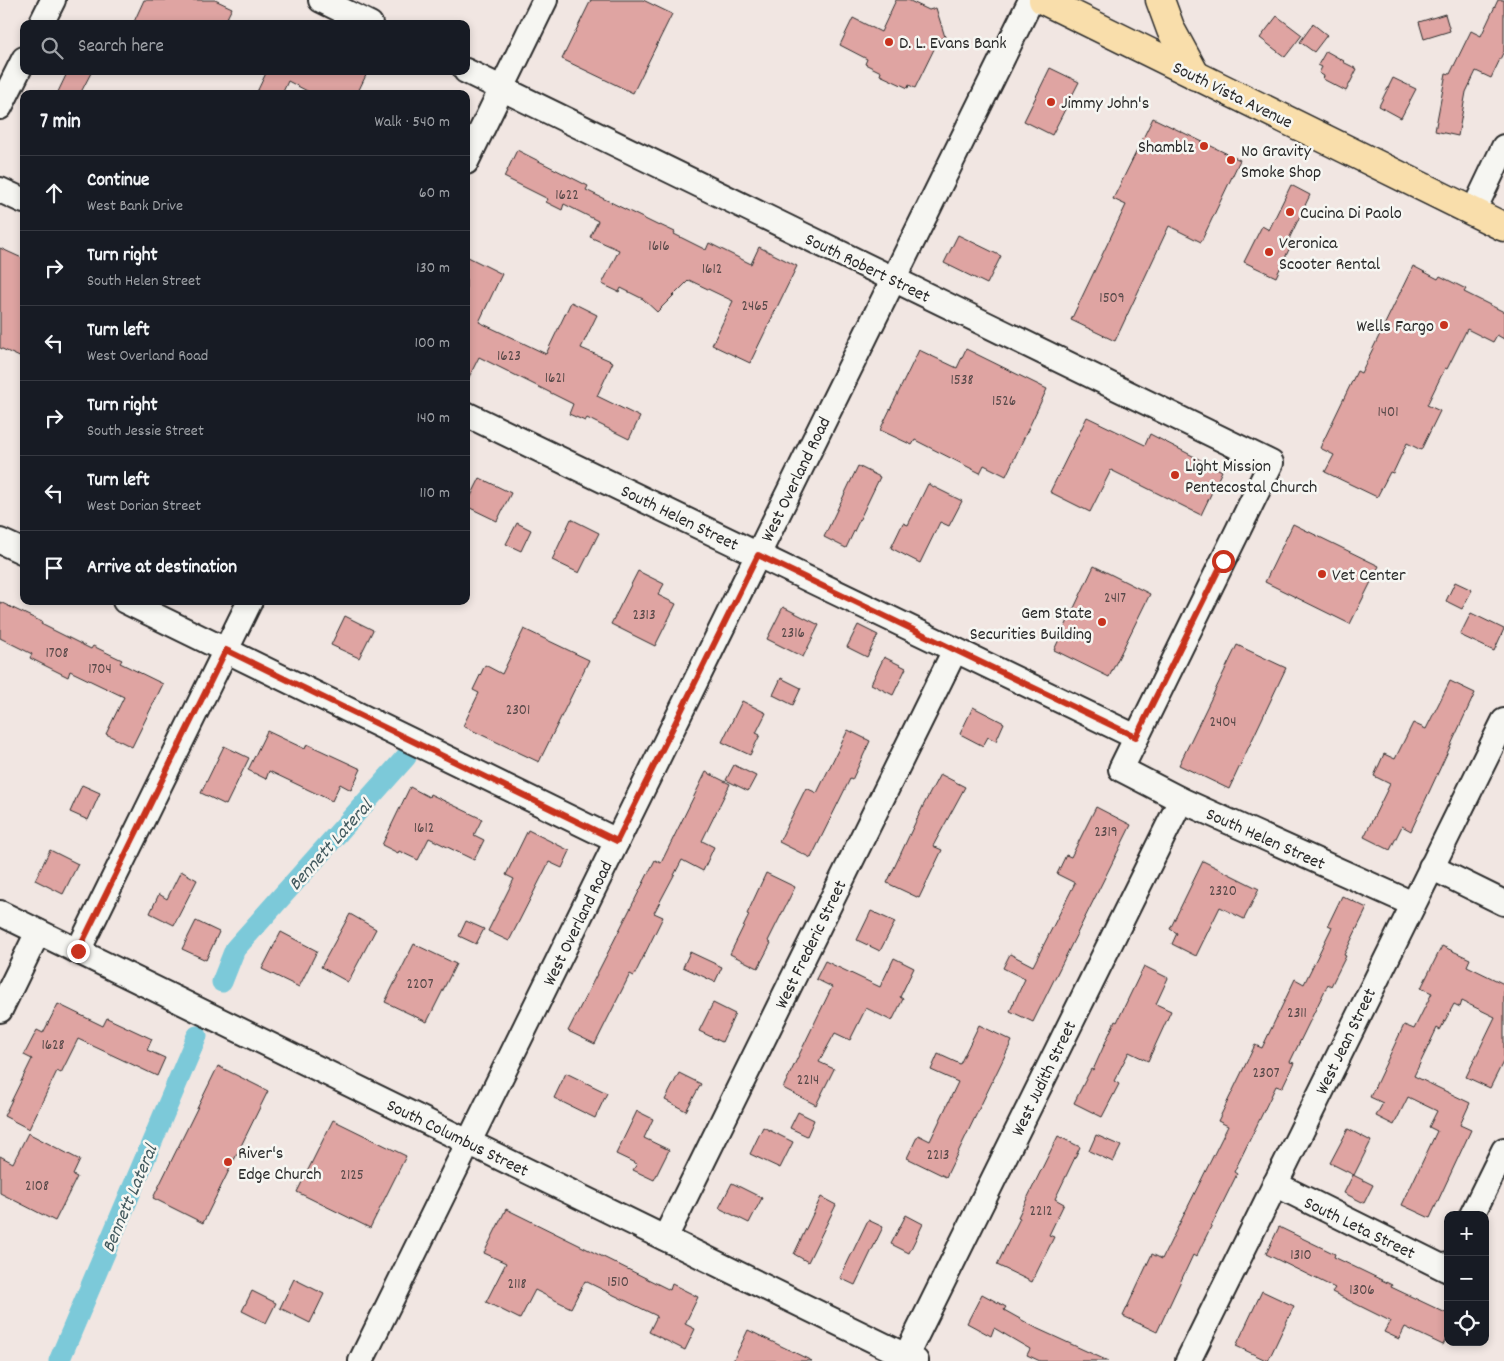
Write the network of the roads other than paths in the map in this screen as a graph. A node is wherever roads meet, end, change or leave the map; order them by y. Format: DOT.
graph roads {
  1 [pos="53,0"];
  2 [pos="321,0"];
  3 [pos="545,0"];
  4 [pos="1031,0"];
  5 [pos="1043,0"];
  6 [pos="1160,0"];
  7 [pos="43,20"];
  8 [pos="362,20"];
  9 [pos="20,67"];
  10 [pos="470,73"];
  11 [pos="1196,76"];
  12 [pos="503,88"];
  13 [pos="0,107"];
  14 [pos="1504,147"];
  15 [pos="470,154"];
  16 [pos="0,190"];
  17 [pos="20,199"];
  18 [pos="1473,212"];
  19 [pos="1504,227"];
  20 [pos="894,279"];
  21 [pos="470,416"];
  22 [pos="0,541"];
  23 [pos="20,550"];
  24 [pos="758,555"];
  25 [pos="133,605"];
  26 [pos="248,605"];
  27 [pos="226,650"];
  28 [pos="955,650"];
  29 [pos="1504,721"];
  30 [pos="1136,737"];
  31 [pos="1181,800"];
  32 [pos="617,841"];
  33 [pos="1431,867"];
  34 [pos="1504,903"];
  35 [pos="1413,904"];
  36 [pos="0,913"];
  37 [pos="38,932"];
  38 [pos="78,951"];
  39 [pos="0,1010"];
  40 [pos="468,1142"];
  41 [pos="1504,1150"];
  42 [pos="1275,1184"];
  43 [pos="1474,1211"];
  44 [pos="665,1238"];
  45 [pos="1444,1266"];
  46 [pos="911,1358"];
  47 [pos="361,1361"];
  48 [pos="1188,1361"];
  1 -- 7 [label="street"];
  2 -- 8 [label="street"];
  3 -- 12 [label="street"];
  4 -- 20 [label="street, West Overland Road"];
  5 -- 11 [label="main road, South Vista Avenue"];
  6 -- 11 [label="main road"];
  9 -- 13 [label="street"];
  10 -- 12 [label="street, South Robert Street"];
  11 -- 18 [label="main road, South Vista Avenue"];
  12 -- 15 [label="street"];
  12 -- 20 [label="street, South Robert Street"];
  14 -- 18 [label="street"];
  16 -- 17 [label="street"];
  18 -- 19 [label="main road, South Vista Avenue"];
  20 -- 24 [label="street, West Overland Road"];
  20 -- 30 [label="street, South Robert Street"];
  21 -- 24 [label="street, South Helen Street"];
  22 -- 23 [label="street"];
  24 -- 28 [label="street, South Helen Street"];
  24 -- 32 [label="street, West Overland Road"];
  25 -- 27 [label="street"];
  26 -- 27 [label="street"];
  27 -- 32 [label="street"];
  27 -- 38 [label="street"];
  28 -- 30 [label="street, South Helen Street"];
  28 -- 44 [label="street, West Frederic Street"];
  29 -- 33 [label="street, West Jean Street"];
  30 -- 31 [label="street, South Helen Street"];
  31 -- 35 [label="street, South Helen Street"];
  31 -- 46 [label="street, West Judith Street"];
  32 -- 40 [label="street, West Overland Road"];
  33 -- 34 [label="street"];
  33 -- 35 [label="street, West Jean Street"];
  35 -- 42 [label="street, West Jean Street"];
  36 -- 37 [label="street, South Columbus Street"];
  37 -- 38 [label="street, South Columbus Street"];
  37 -- 39 [label="street"];
  38 -- 40 [label="street, South Columbus Street"];
  40 -- 44 [label="street, South Columbus Street"];
  40 -- 47 [label="street, West Overland Road"];
  41 -- 43 [label="street"];
  42 -- 45 [label="street, South Leta Street"];
  42 -- 48 [label="street, West Jean Street"];
  44 -- 46 [label="street, South Columbus Street"];
}
